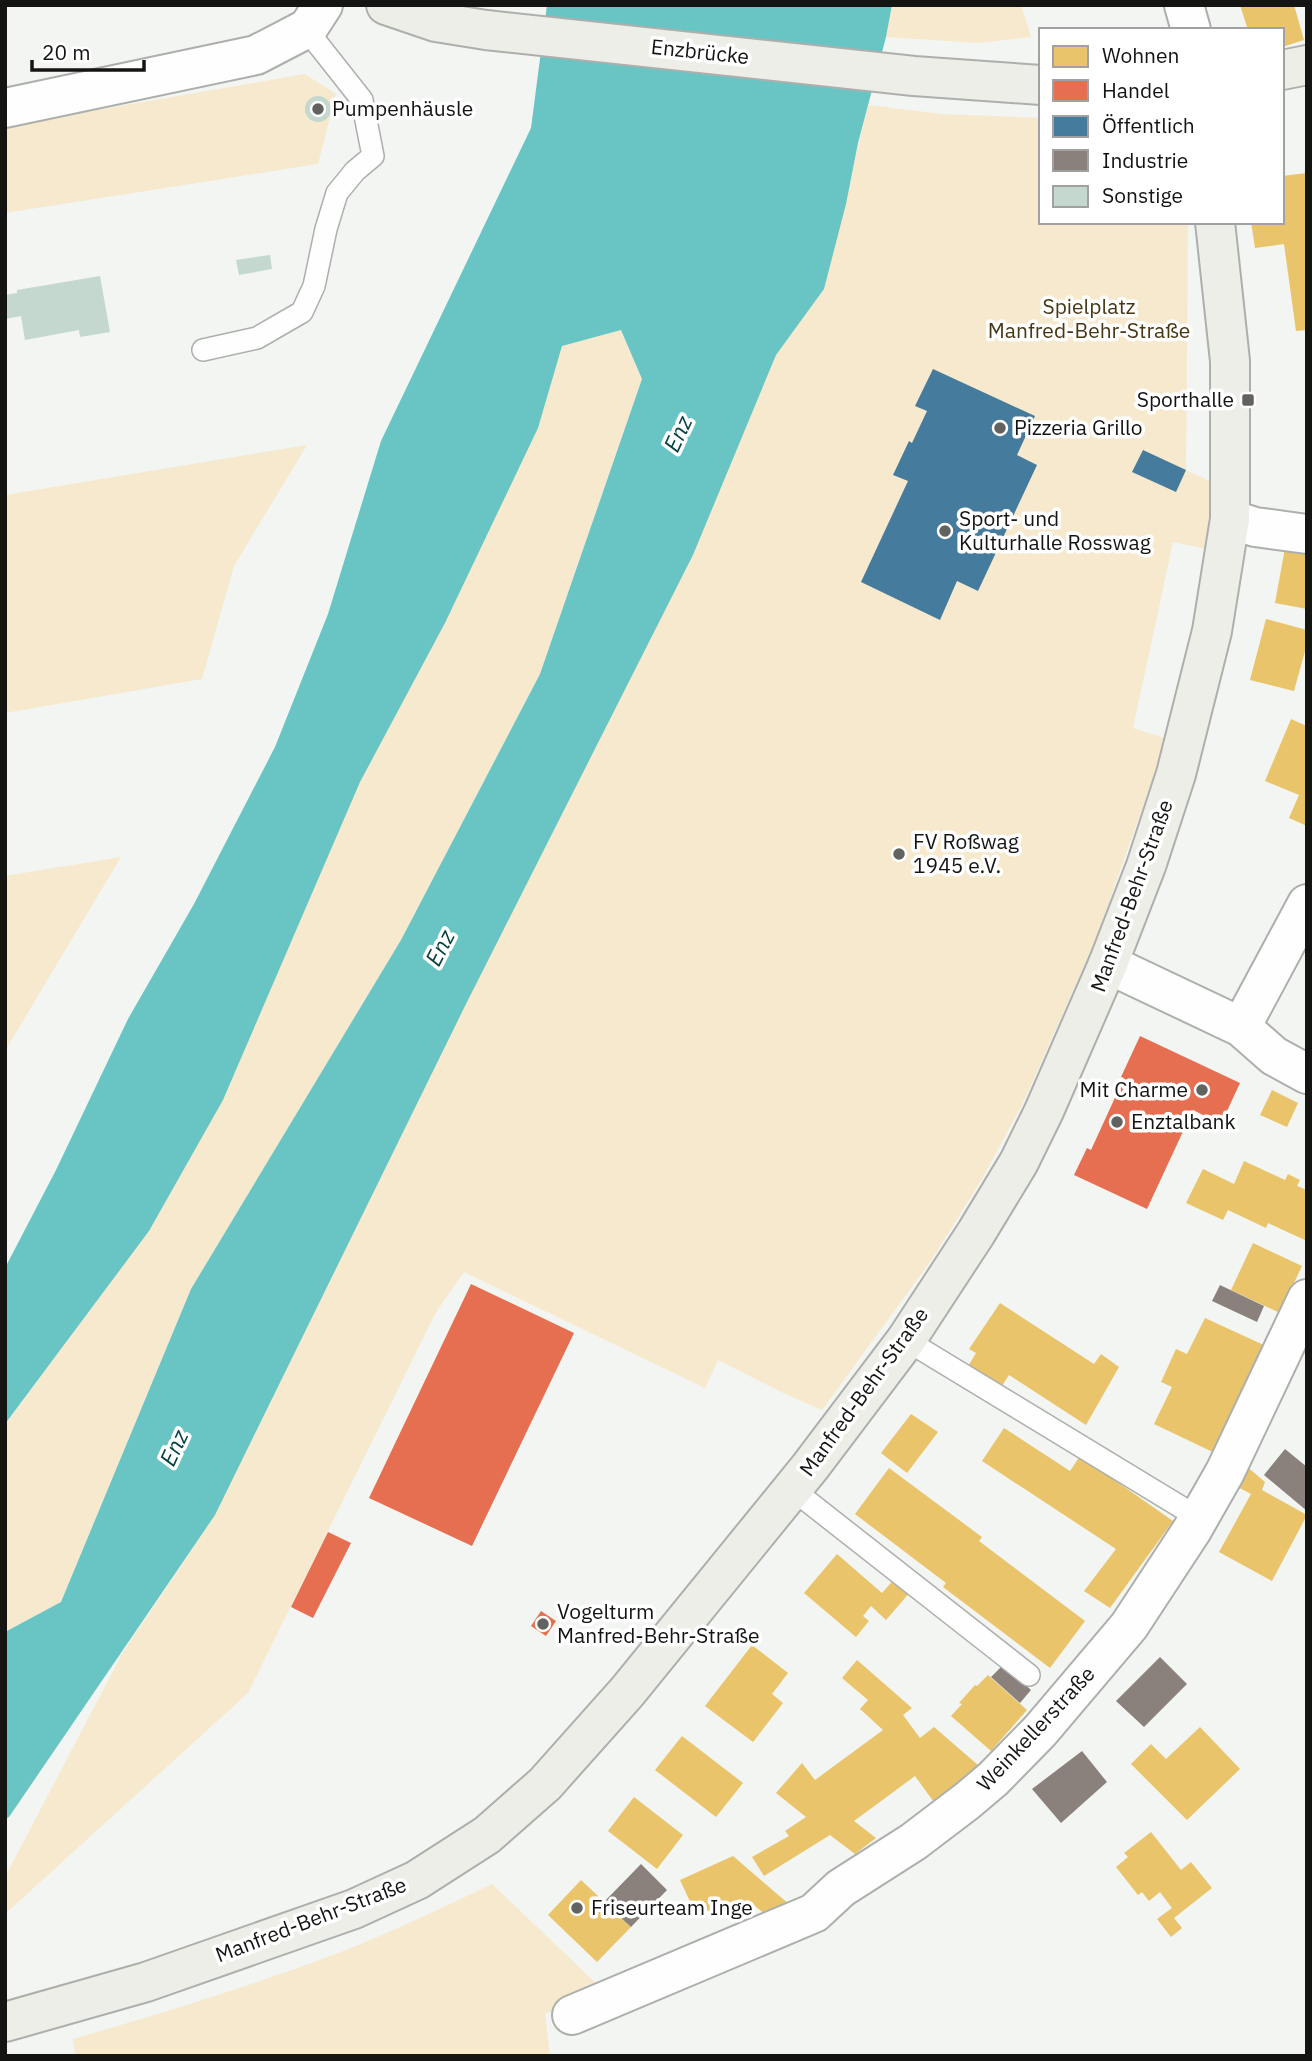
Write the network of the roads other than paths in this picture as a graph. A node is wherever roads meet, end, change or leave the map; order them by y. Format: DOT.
graph roads {
  1 [pos="386,5"];
  2 [pos="1184,5"];
  3 [pos="315,16"];
  4 [pos="1190,28"];
  5 [pos="1307,65"];
  6 [pos="1284,70"];
  7 [pos="1039,85"];
  8 [pos="5,108"];
  9 [pos="1215,224"];
  10 [pos="203,349"];
  11 [pos="1230,519"];
  12 [pos="1307,534"];
  13 [pos="1307,905"];
  14 [pos="1108,964"];
  15 [pos="1241,1027"];
  16 [pos="1307,1073"];
  17 [pos="1307,1299"];
  18 [pos="906,1340"];
  19 [pos="792,1489"];
  20 [pos="1199,1518"];
  21 [pos="1029,1675"];
  22 [pos="572,2015"];
  23 [pos="5,2022"];
  1 -- 7 [label="street, Enzbrücke"];
  2 -- 4 [label="street"];
  3 -- 8 [label="street"];
  3 -- 10 [label="lane"];
  5 -- 6 [label="street"];
  9 -- 11 [label="street, Manfred-Behr-Straße"];
  11 -- 12 [label="street"];
  11 -- 14 [label="street, Manfred-Behr-Straße"];
  13 -- 15 [label="street"];
  14 -- 15 [label="street"];
  14 -- 18 [label="street, Manfred-Behr-Straße"];
  15 -- 16 [label="street"];
  17 -- 20 [label="street, Weinkellerstraße"];
  18 -- 19 [label="street, Manfred-Behr-Straße"];
  18 -- 20 [label="lane"];
  19 -- 21 [label="lane, Manfred-Behr-Straße"];
  19 -- 23 [label="street, Manfred-Behr-Straße"];
  20 -- 22 [label="street, Weinkellerstraße"];
}
